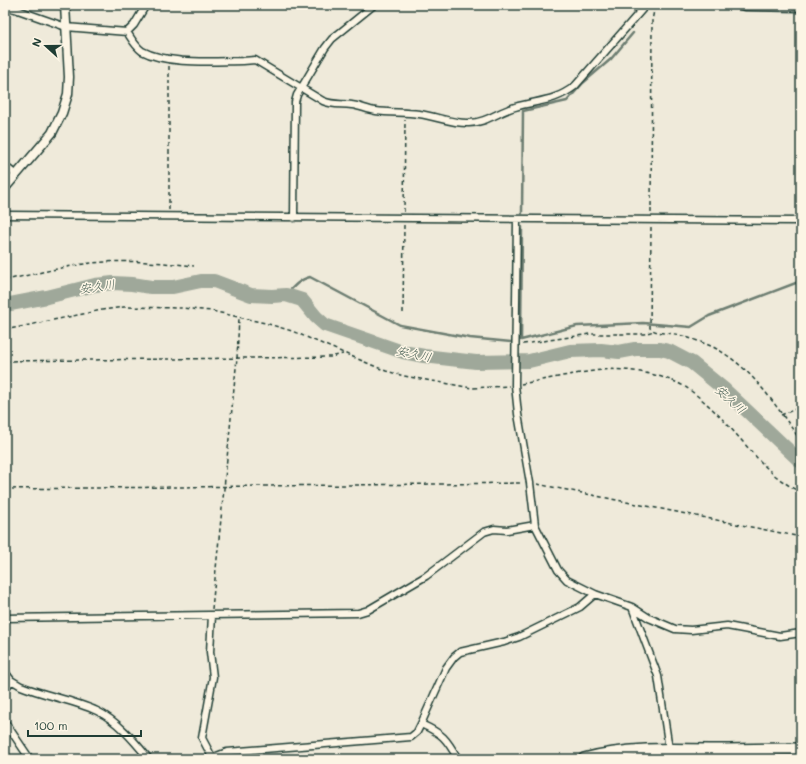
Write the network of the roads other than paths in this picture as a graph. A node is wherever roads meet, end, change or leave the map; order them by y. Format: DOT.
graph roads {
  1 [pos="65,5"];
  2 [pos="146,5"];
  3 [pos="374,5"];
  4 [pos="646,5"];
  5 [pos="736,5"];
  6 [pos="5,8"];
  7 [pos="801,8"];
  8 [pos="66,27"];
  9 [pos="127,32"];
  10 [pos="302,88"];
  11 [pos="5,166"];
  12 [pos="16,175"];
  13 [pos="5,188"];
  14 [pos="5,215"];
  15 [pos="294,218"];
  16 [pos="516,219"];
  17 [pos="801,221"];
  18 [pos="535,525"];
  19 [pos="595,594"];
  20 [pos="632,607"];
  21 [pos="212,615"];
  22 [pos="5,618"];
  23 [pos="801,633"];
  24 [pos="5,672"];
  25 [pos="11,680"];
  26 [pos="5,690"];
  27 [pos="5,722"];
  28 [pos="421,724"];
  29 [pos="669,749"];
  30 [pos="801,749"];
  31 [pos="210,758"];
  32 [pos="30,759"];
  33 [pos="149,759"];
  34 [pos="458,759"];
  35 [pos="584,759"];
  1 -- 8 [label="street"];
  2 -- 9 [label="street"];
  3 -- 10 [label="street"];
  4 -- 10 [label="street"];
  5 -- 7 [label="street"];
  6 -- 8 [label="street"];
  8 -- 9 [label="street"];
  8 -- 12 [label="street"];
  9 -- 10 [label="street"];
  10 -- 15 [label="street"];
  11 -- 12 [label="street"];
  12 -- 13 [label="street"];
  14 -- 15 [label="street"];
  15 -- 16 [label="street"];
  16 -- 17 [label="street"];
  16 -- 18 [label="street"];
  18 -- 19 [label="street"];
  18 -- 21 [label="street"];
  19 -- 20 [label="street"];
  19 -- 28 [label="street"];
  20 -- 23 [label="street"];
  20 -- 29 [label="street"];
  21 -- 22 [label="street"];
  21 -- 31 [label="street"];
  24 -- 25 [label="street"];
  25 -- 26 [label="street"];
  25 -- 33 [label="street"];
  27 -- 32 [label="street"];
  28 -- 31 [label="street"];
  28 -- 34 [label="street"];
  29 -- 30 [label="highway"];
  29 -- 35 [label="highway"];
}
